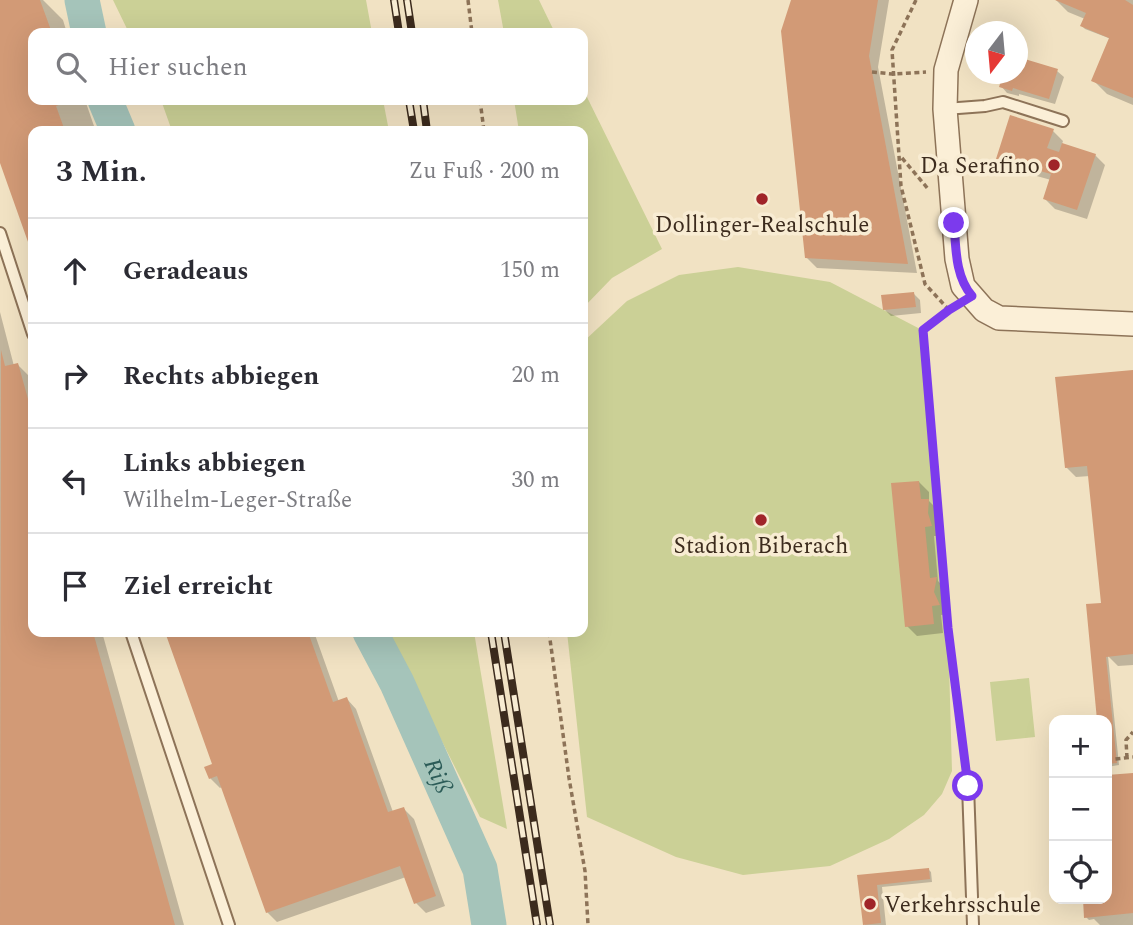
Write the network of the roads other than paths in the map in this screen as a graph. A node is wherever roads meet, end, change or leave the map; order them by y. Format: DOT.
graph roads {
  1 [pos="966,0"];
  2 [pos="945,109"];
  3 [pos="1063,121"];
  4 [pos="0,233"];
  5 [pos="28,319"];
  6 [pos="1133,324"];
  7 [pos="133,637"];
  8 [pos="968,786"];
  9 [pos="229,925"];
  10 [pos="973,925"];
  1 -- 2 [label="street"];
  2 -- 3 [label="lane"];
  2 -- 6 [label="street"];
  4 -- 5 [label="lane"];
  7 -- 9 [label="lane"];
  8 -- 10 [label="lane"];
}
